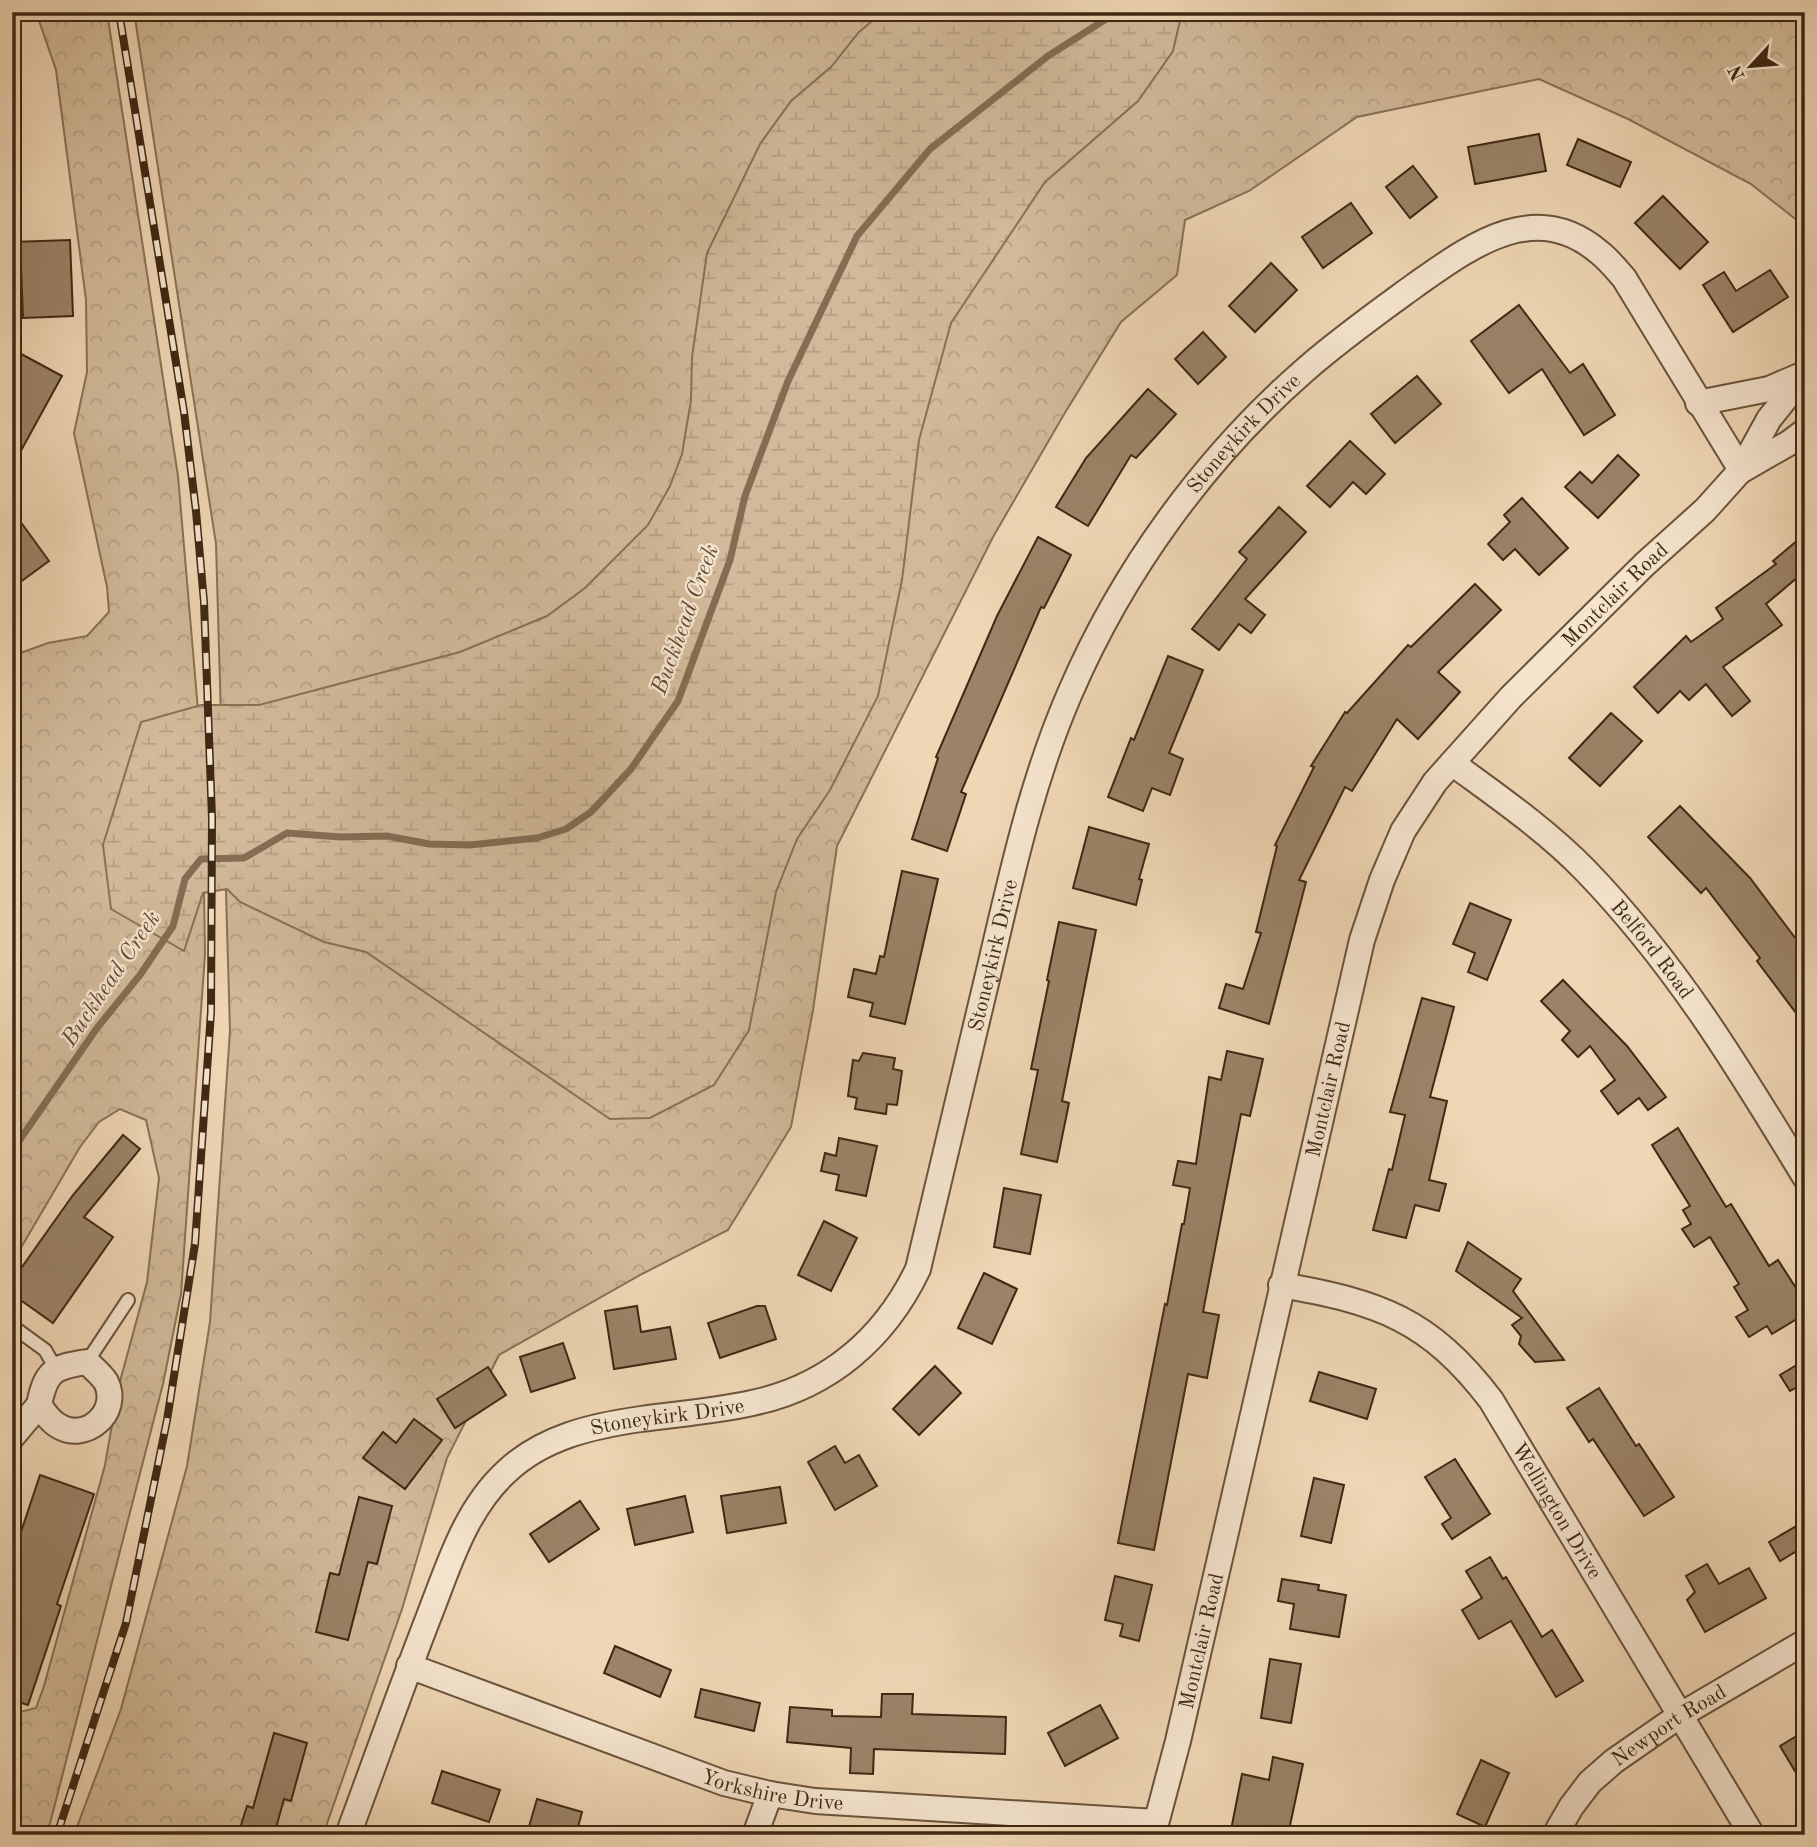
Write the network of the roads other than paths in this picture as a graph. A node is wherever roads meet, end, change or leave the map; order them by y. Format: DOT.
graph roads {
  1 [pos="1805,374"];
  2 [pos="1698,403"];
  3 [pos="1805,431"];
  4 [pos="1741,470"];
  5 [pos="1452,764"];
  6 [pos="1805,1178"];
  7 [pos="1282,1285"];
  8 [pos="128,1300"];
  9 [pos="12,1326"];
  10 [pos="87,1362"];
  11 [pos="56,1369"];
  12 [pos="39,1405"];
  13 [pos="12,1437"];
  14 [pos="1805,1642"];
  15 [pos="410,1666"];
  16 [pos="1679,1716"];
  17 [pos="770,1794"];
  18 [pos="1154,1828"];
  19 [pos="348,1835"];
  20 [pos="755,1835"];
  21 [pos="1555,1835"];
  22 [pos="1752,1835"];
  1 -- 2 [label="street"];
  1 -- 4 [label="street, Montclair Road"];
  2 -- 4 [label="street, Stoneykirk Drive"];
  2 -- 15 [label="street, Stoneykirk Drive"];
  3 -- 4 [label="street, Montclair Road"];
  4 -- 5 [label="street, Montclair Road"];
  5 -- 6 [label="street, Belford Road"];
  5 -- 7 [label="street, Montclair Road"];
  7 -- 16 [label="street, Wellington Drive"];
  7 -- 18 [label="street, Montclair Road"];
  8 -- 10 [label="lane"];
  9 -- 11 [label="lane"];
  10 -- 11 [label="street"];
  10 -- 12 [label="street"];
  11 -- 12 [label="street"];
  12 -- 13 [label="street"];
  14 -- 16 [label="street, Newport Road"];
  15 -- 17 [label="street, Yorkshire Drive"];
  15 -- 19 [label="street, Stoneykirk Drive"];
  16 -- 21 [label="street, Newport Road"];
  16 -- 22 [label="street, Wellington Drive"];
  17 -- 18 [label="street, Yorkshire Drive"];
  17 -- 20 [label="street"];
}
